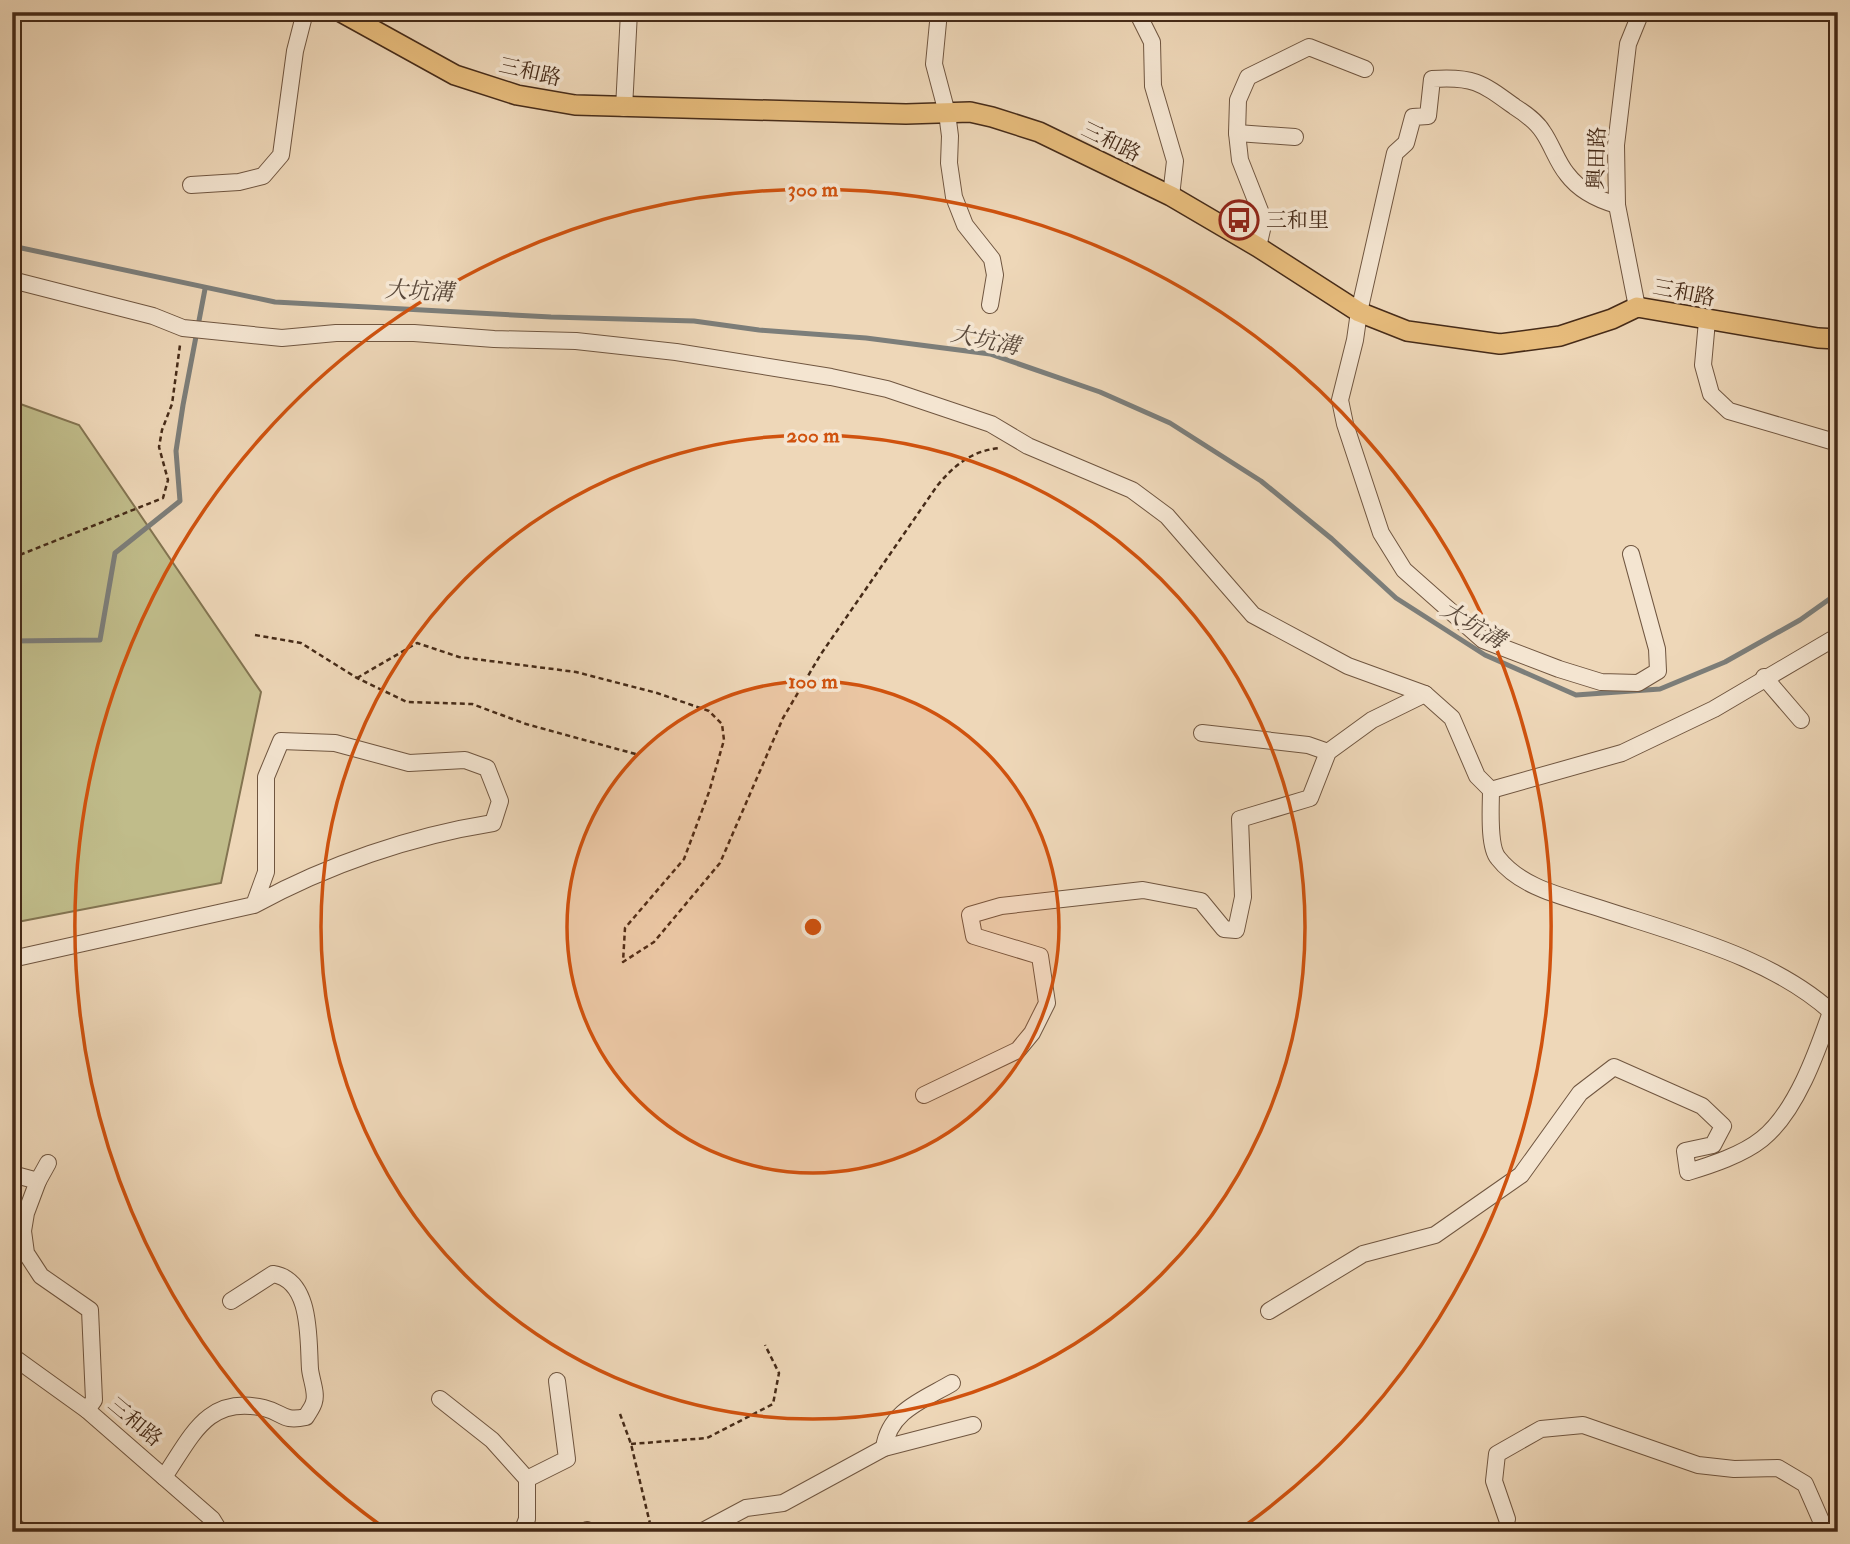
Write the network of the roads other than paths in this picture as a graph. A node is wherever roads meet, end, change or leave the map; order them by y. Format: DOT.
graph roads {
  1 [pos="306,12"];
  2 [pos="341,12"];
  3 [pos="629,12"];
  4 [pos="939,12"];
  5 [pos="1137,12"];
  6 [pos="1641,12"];
  7 [pos="1365,69"];
  8 [pos="624,108"];
  9 [pos="947,113"];
  10 [pos="1237,133"];
  11 [pos="1295,137"];
  12 [pos="191,185"];
  13 [pos="1171,196"];
  14 [pos="1617,205"];
  15 [pos="1258,247"];
  16 [pos="12,280"];
  17 [pos="990,305"];
  18 [pos="1637,307"];
  19 [pos="1359,313"];
  20 [pos="1707,321"];
  21 [pos="1838,339"];
  22 [pos="1838,443"];
  23 [pos="1631,554"];
  24 [pos="1838,636"];
  25 [pos="1764,677"];
  26 [pos="1425,694"];
  27 [pos="1801,720"];
  28 [pos="1202,733"];
  29 [pos="1328,752"];
  30 [pos="1491,790"];
  31 [pos="254,905"];
  32 [pos="12,959"];
  33 [pos="1834,1015"];
  34 [pos="924,1095"];
  35 [pos="48,1163"];
  36 [pos="12,1174"];
  37 [pos="38,1181"];
  38 [pos="231,1301"];
  39 [pos="1269,1311"];
  40 [pos="12,1356"];
  41 [pos="557,1381"];
  42 [pos="952,1383"];
  43 [pos="440,1399"];
  44 [pos="87,1410"];
  45 [pos="973,1425"];
  46 [pos="884,1448"];
  47 [pos="164,1476"];
  48 [pos="527,1479"];
  49 [pos="1507,1519"];
  50 [pos="220,1532"];
  51 [pos="522,1532"];
  52 [pos="701,1532"];
  53 [pos="1826,1532"];
  1 -- 12 [label="street"];
  2 -- 8 [label="main road, 三和路"];
  3 -- 8 [label="street"];
  4 -- 9 [label="street"];
  5 -- 13 [label="street"];
  6 -- 14 [label="street, 興田路"];
  7 -- 10 [label="street"];
  8 -- 9 [label="main road, 三和路"];
  9 -- 13 [label="main road, 三和路"];
  9 -- 17 [label="street"];
  10 -- 11 [label="street"];
  10 -- 15 [label="street"];
  13 -- 15 [label="main road, 三和路"];
  14 -- 18 [label="street, 興田路"];
  14 -- 19 [label="street"];
  15 -- 19 [label="main road, 三和路"];
  16 -- 26 [label="street"];
  18 -- 19 [label="main road, 三和路"];
  18 -- 20 [label="main road, 三和路"];
  19 -- 23 [label="street"];
  20 -- 21 [label="main road, 三和路"];
  20 -- 22 [label="street"];
  24 -- 25 [label="street"];
  25 -- 27 [label="street"];
  25 -- 30 [label="street"];
  26 -- 29 [label="street"];
  26 -- 30 [label="street"];
  28 -- 29 [label="street"];
  29 -- 34 [label="street"];
  30 -- 33 [label="street"];
  31 -- 31 [label="street"];
  31 -- 32 [label="street"];
  33 -- 39 [label="street"];
  35 -- 37 [label="street"];
  36 -- 37 [label="street"];
  37 -- 44 [label="street"];
  38 -- 47 [label="street"];
  40 -- 44 [label="street, 三和路"];
  41 -- 48 [label="street"];
  42 -- 46 [label="street"];
  43 -- 48 [label="street"];
  44 -- 47 [label="street, 三和路"];
  45 -- 46 [label="street"];
  46 -- 52 [label="street"];
  47 -- 50 [label="street, 三和路"];
  48 -- 51 [label="street"];
  49 -- 53 [label="street"];
}
